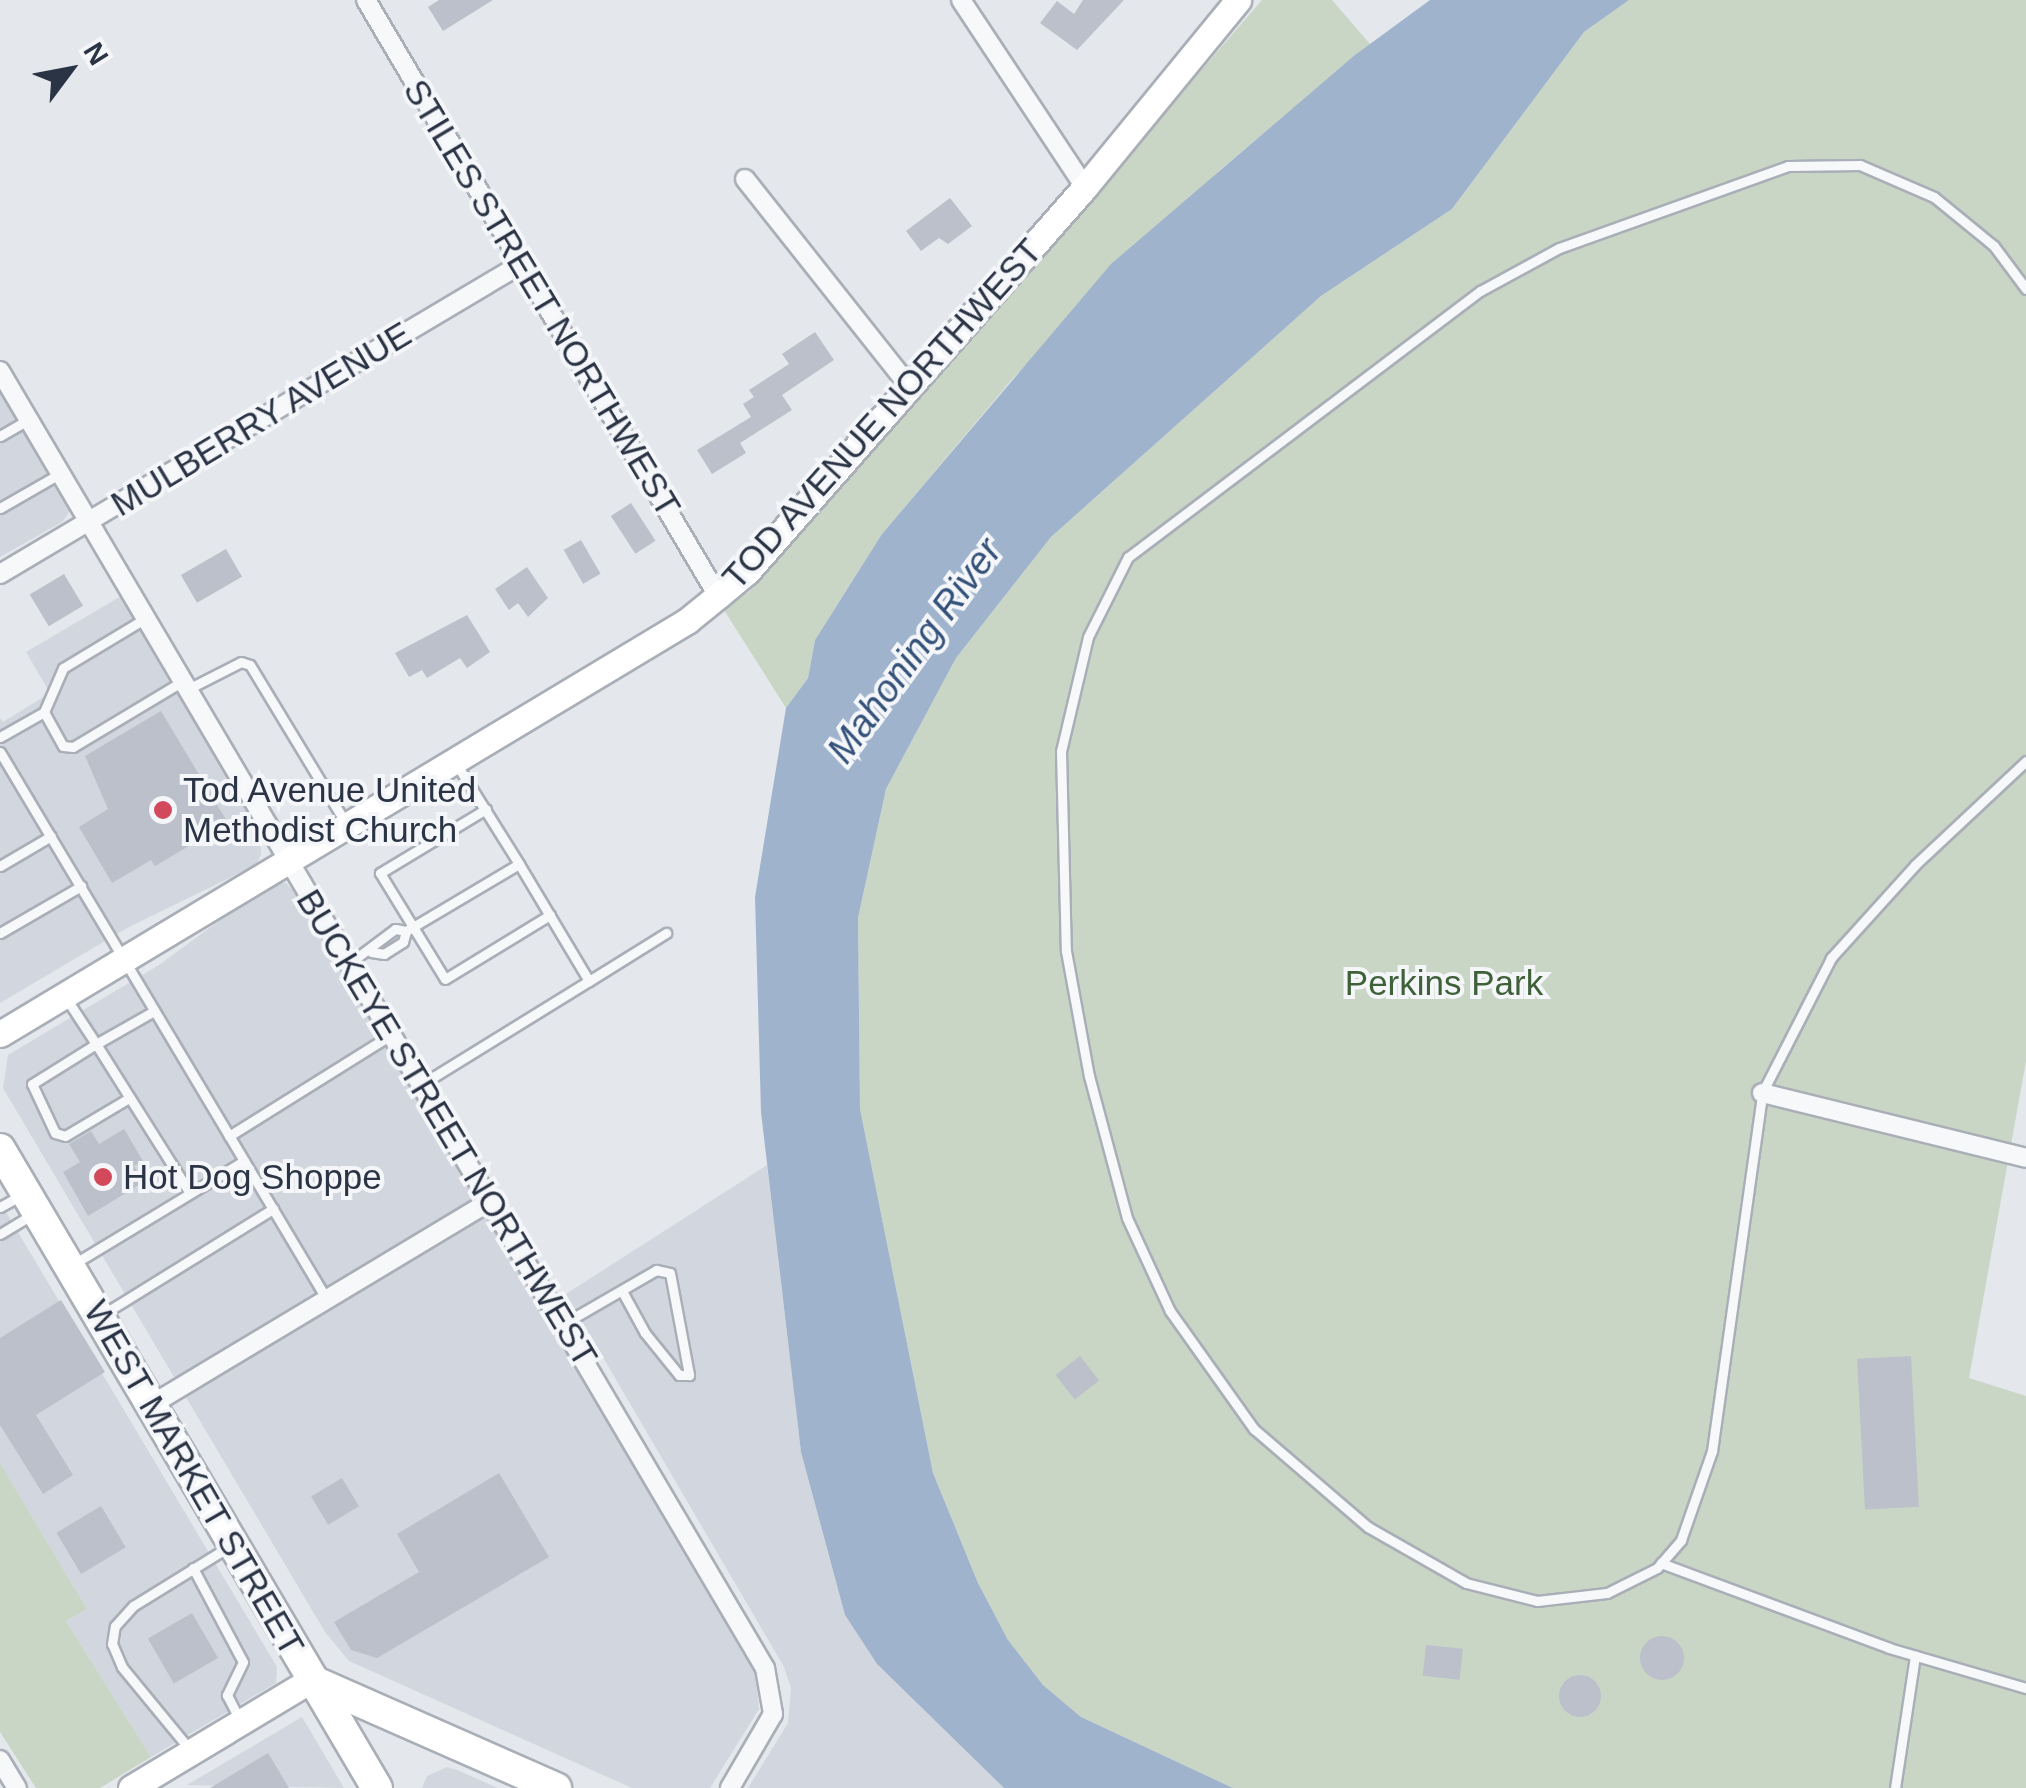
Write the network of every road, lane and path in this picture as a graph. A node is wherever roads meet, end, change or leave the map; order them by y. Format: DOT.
graph roads {
  1 [pos="366,0"];
  2 [pos="961,0"];
  3 [pos="1238,0"];
  4 [pos="745,180"];
  5 [pos="1085,187"];
  6 [pos="522,264"];
  7 [pos="2026,289"];
  8 [pos="0,371"];
  9 [pos="910,387"];
  10 [pos="28,419"];
  11 [pos="0,436"];
  12 [pos="61,473"];
  13 [pos="0,508"];
  14 [pos="90,522"];
  15 [pos="0,574"];
  16 [pos="718,596"];
  17 [pos="146,618"];
  18 [pos="186,685"];
  19 [pos="44,712"];
  20 [pos="0,737"];
  21 [pos="0,752"];
  22 [pos="2026,761"];
  23 [pos="455,762"];
  24 [pos="486,809"];
  25 [pos="348,826"];
  26 [pos="51,836"];
  27 [pos="290,862"];
  28 [pos="519,864"];
  29 [pos="0,866"];
  30 [pos="81,886"];
  31 [pos="550,915"];
  32 [pos="410,929"];
  33 [pos="0,933"];
  34 [pos="666,933"];
  35 [pos="125,960"];
  36 [pos="351,962"];
  37 [pos="589,981"];
  38 [pos="64,996"];
  39 [pos="154,1011"];
  40 [pos="0,1034"];
  41 [pos="392,1034"];
  42 [pos="96,1044"];
  43 [pos="422,1084"];
  44 [pos="1762,1093"];
  45 [pos="130,1098"];
  46 [pos="229,1136"];
  47 [pos="0,1149"];
  48 [pos="2026,1158"];
  49 [pos="244,1161"];
  50 [pos="190,1194"];
  51 [pos="490,1200"];
  52 [pos="21,1204"];
  53 [pos="273,1209"];
  54 [pos="0,1234"];
  55 [pos="70,1266"];
  56 [pos="622,1291"];
  57 [pos="326,1298"];
  58 [pos="100,1316"];
  59 [pos="563,1324"];
  60 [pos="151,1406"];
  61 [pos="234,1544"];
  62 [pos="1662,1563"];
  63 [pos="193,1568"];
  64 [pos="1914,1656"];
  65 [pos="311,1680"];
  66 [pos="2026,1688"];
  67 [pos="241,1724"];
  68 [pos="192,1752"];
  69 [pos="0,1760"];
  70 [pos="17,1788"];
  71 [pos="131,1788"];
  72 [pos="377,1788"];
  73 [pos="556,1788"];
  74 [pos="730,1788"];
  75 [pos="1895,1788"];
  1 -- 6 [label="street, STILES STREET NORTHWEST"];
  2 -- 5 [label="street"];
  3 -- 5 [label="main road, TOD AVENUE NORTHWEST"];
  4 -- 9 [label="street"];
  5 -- 9 [label="main road, TOD AVENUE NORTHWEST"];
  6 -- 14 [label="street, MULBERRY AVENUE"];
  6 -- 16 [label="street, STILES STREET NORTHWEST"];
  7 -- 62 [label="lane"];
  8 -- 10 [label="street, BUCKEYE STREET NORTHWEST"];
  9 -- 16 [label="main road, TOD AVENUE NORTHWEST"];
  10 -- 11 [label="lane"];
  10 -- 12 [label="street, BUCKEYE STREET NORTHWEST"];
  12 -- 13 [label="lane"];
  12 -- 14 [label="street, BUCKEYE STREET NORTHWEST"];
  14 -- 15 [label="street, MULBERRY AVENUE"];
  14 -- 17 [label="street, BUCKEYE STREET NORTHWEST"];
  16 -- 23 [label="main road, TOD AVENUE NORTHWEST"];
  17 -- 18 [label="street, BUCKEYE STREET NORTHWEST"];
  17 -- 19 [label="lane"];
  18 -- 19 [label="lane"];
  18 -- 25 [label="lane"];
  18 -- 27 [label="street, BUCKEYE STREET NORTHWEST"];
  19 -- 20 [label="lane"];
  21 -- 26 [label="lane"];
  22 -- 44 [label="lane"];
  23 -- 24 [label="lane"];
  23 -- 25 [label="main road, TOD AVENUE NORTHWEST"];
  24 -- 28 [label="lane"];
  24 -- 32 [label="lane"];
  25 -- 27 [label="main road, TOD AVENUE NORTHWEST"];
  26 -- 29 [label="lane"];
  26 -- 30 [label="lane"];
  27 -- 35 [label="main road, TOD AVENUE NORTHWEST"];
  27 -- 36 [label="street, BUCKEYE STREET NORTHWEST"];
  28 -- 31 [label="lane"];
  28 -- 32 [label="lane"];
  30 -- 33 [label="lane"];
  30 -- 35 [label="lane"];
  31 -- 32 [label="lane"];
  31 -- 37 [label="lane"];
  32 -- 36 [label="lane"];
  34 -- 37 [label="lane"];
  35 -- 38 [label="main road, TOD AVENUE NORTHWEST"];
  35 -- 39 [label="lane"];
  36 -- 41 [label="street, BUCKEYE STREET NORTHWEST"];
  37 -- 43 [label="lane"];
  38 -- 40 [label="main road, TOD AVENUE NORTHWEST"];
  38 -- 42 [label="lane"];
  39 -- 42 [label="lane"];
  39 -- 46 [label="lane"];
  41 -- 43 [label="street, BUCKEYE STREET NORTHWEST"];
  41 -- 46 [label="lane"];
  42 -- 45 [label="lane"];
  42 -- 45 [label="lane"];
  43 -- 51 [label="street, BUCKEYE STREET NORTHWEST"];
  44 -- 48 [label="street"];
  44 -- 62 [label="lane"];
  45 -- 50 [label="lane"];
  46 -- 49 [label="lane"];
  47 -- 52 [label="main road, WEST MARKET STREET"];
  49 -- 50 [label="lane"];
  49 -- 53 [label="lane"];
  50 -- 55 [label="lane"];
  51 -- 57 [label="street"];
  51 -- 59 [label="street, BUCKEYE STREET NORTHWEST"];
  52 -- 54 [label="lane"];
  52 -- 55 [label="main road, WEST MARKET STREET"];
  53 -- 57 [label="lane"];
  53 -- 58 [label="lane"];
  55 -- 58 [label="main road, WEST MARKET STREET"];
  56 -- 56 [label="lane"];
  56 -- 59 [label="lane"];
  57 -- 60 [label="street"];
  58 -- 60 [label="main road, WEST MARKET STREET"];
  59 -- 74 [label="street, BUCKEYE STREET NORTHWEST"];
  60 -- 61 [label="main road, WEST MARKET STREET"];
  61 -- 63 [label="lane"];
  61 -- 65 [label="main road, WEST MARKET STREET"];
  62 -- 64 [label="lane"];
  63 -- 67 [label="lane"];
  63 -- 68 [label="lane"];
  64 -- 66 [label="lane"];
  64 -- 75 [label="lane"];
  65 -- 67 [label="main road"];
  65 -- 72 [label="main road"];
  65 -- 73 [label="main road, WEST MARKET STREET"];
  67 -- 68 [label="main road"];
  68 -- 71 [label="main road"];
  69 -- 70 [label="street"];
}
